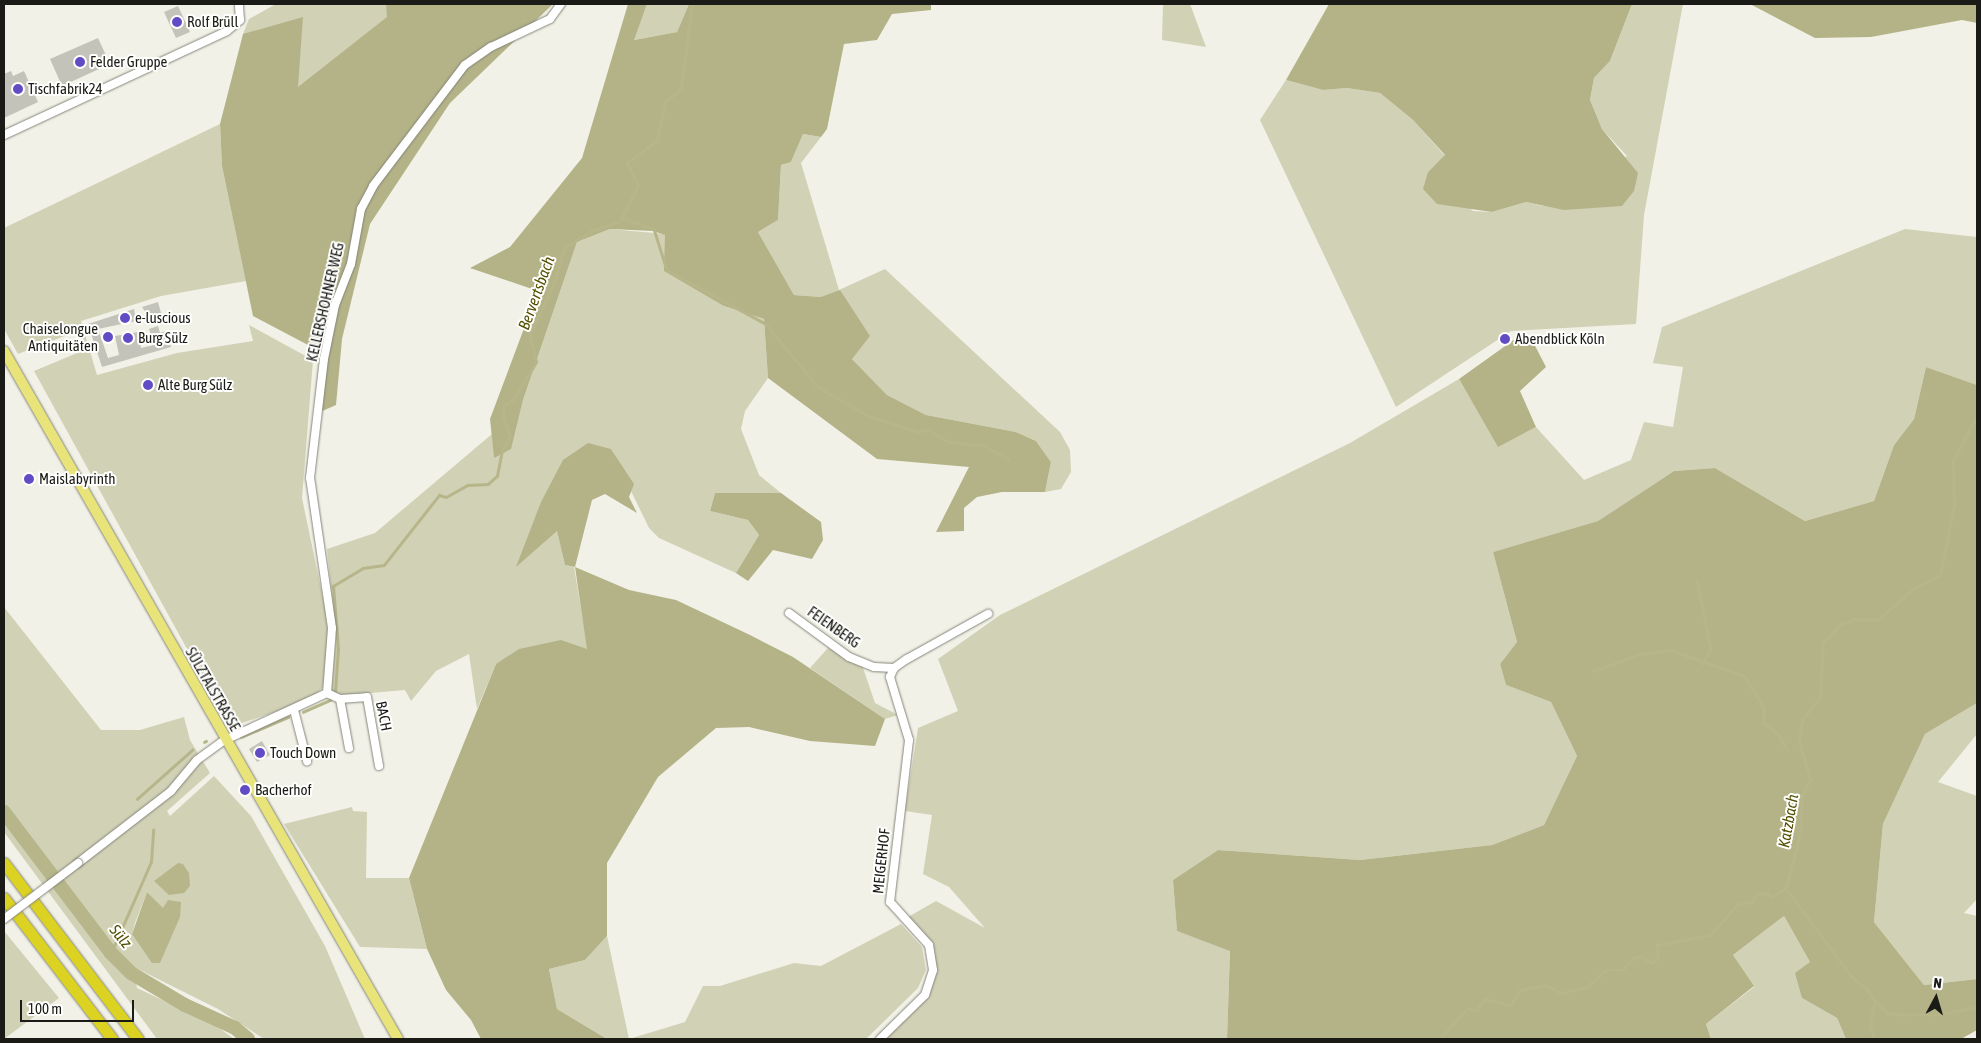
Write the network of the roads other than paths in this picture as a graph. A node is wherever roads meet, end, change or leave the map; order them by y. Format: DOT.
graph roads {
  1 [pos="239,4"];
  2 [pos="561,4"];
  3 [pos="4,135"];
  4 [pos="4,352"];
  5 [pos="789,613"];
  6 [pos="988,614"];
  7 [pos="894,668"];
  8 [pos="327,694"];
  9 [pos="340,699"];
  10 [pos="294,710"];
  11 [pos="225,740"];
  12 [pos="349,748"];
  13 [pos="307,761"];
  14 [pos="379,766"];
  15 [pos="4,863"];
  16 [pos="4,898"];
  17 [pos="4,919"];
  18 [pos="112,1039"];
  19 [pos="138,1039"];
  20 [pos="398,1039"];
  21 [pos="880,1039"];
  1 -- 3 [label="street"];
  2 -- 8 [label="street, KELLERSHOHNER WEG"];
  4 -- 11 [label="main road, SÜLZTALSTRASSE"];
  5 -- 7 [label="street, FEIENBERG"];
  6 -- 7 [label="street"];
  7 -- 21 [label="street, MEIGERHOF"];
  8 -- 9 [label="street, BACH"];
  8 -- 10 [label="street"];
  9 -- 12 [label="street"];
  9 -- 14 [label="street, BACH"];
  10 -- 11 [label="street"];
  10 -- 13 [label="street"];
  11 -- 17 [label="street, bridge"];
  11 -- 20 [label="main road, SÜLZTALSTRASSE"];
  15 -- 19 [label="highway"];
  16 -- 18 [label="highway"];
}
